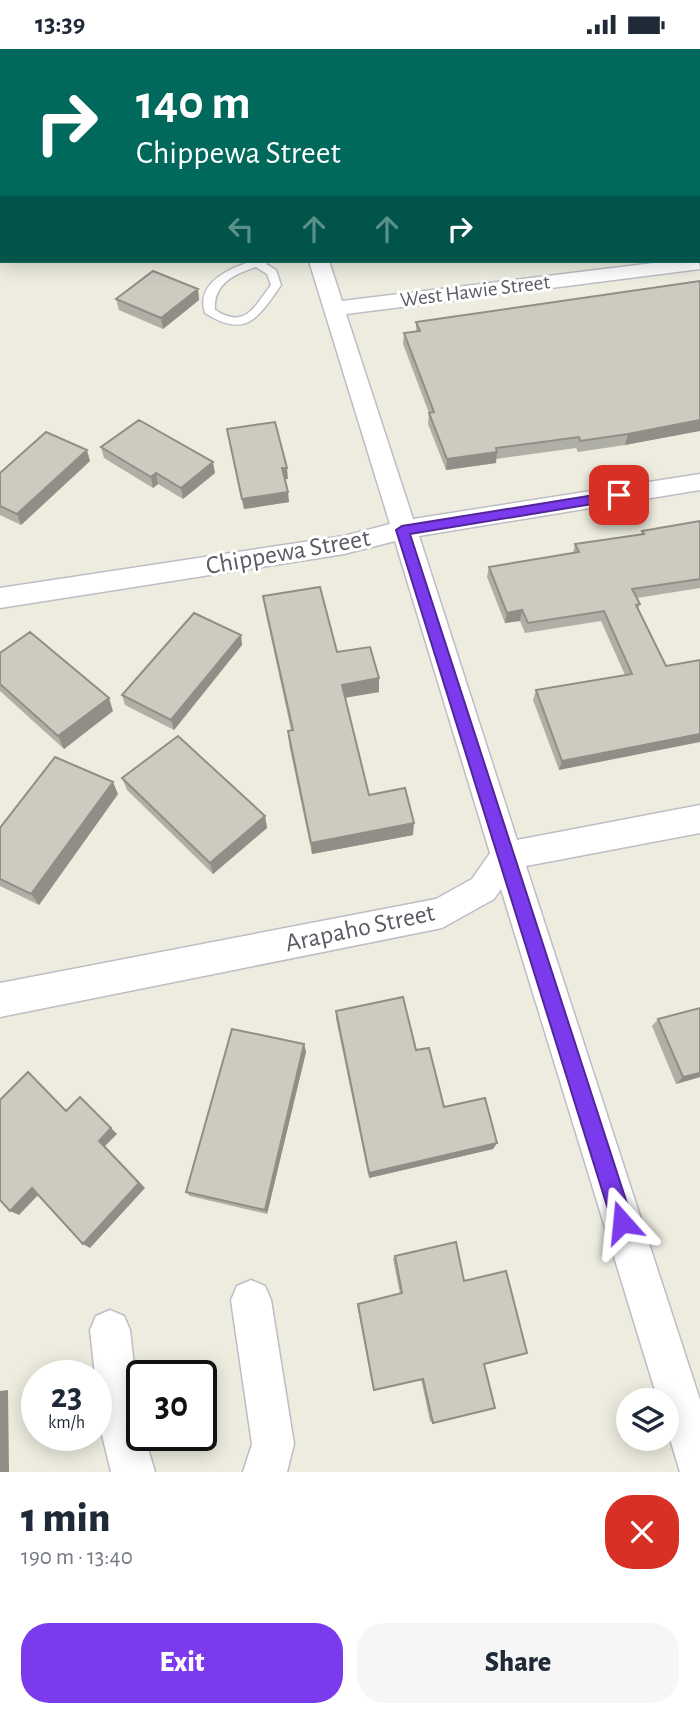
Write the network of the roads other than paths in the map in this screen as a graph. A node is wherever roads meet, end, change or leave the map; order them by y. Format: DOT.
graph roads {
  1 [pos="258,263"];
  2 [pos="262,263"];
  3 [pos="320,263"];
  4 [pos="700,263"];
  5 [pos="332,309"];
  6 [pos="700,482"];
  7 [pos="402,530"];
  8 [pos="0,598"];
  9 [pos="700,819"];
  10 [pos="506,856"];
  11 [pos="0,1000"];
  12 [pos="251,1300"];
  13 [pos="110,1330"];
  14 [pos="699,1460"];
  15 [pos="133,1472"];
  16 [pos="265,1472"];
  1 -- 2 [label="lane"];
  3 -- 5 [label="street"];
  4 -- 5 [label="street, West Hawie Street"];
  5 -- 7 [label="street"];
  6 -- 7 [label="street, Chippewa Street"];
  7 -- 8 [label="street, Chippewa Street"];
  7 -- 10 [label="street"];
  9 -- 10 [label="street"];
  10 -- 11 [label="street, Arapaho Street"];
  10 -- 14 [label="street"];
  12 -- 16 [label="street"];
  13 -- 15 [label="street"];
}
